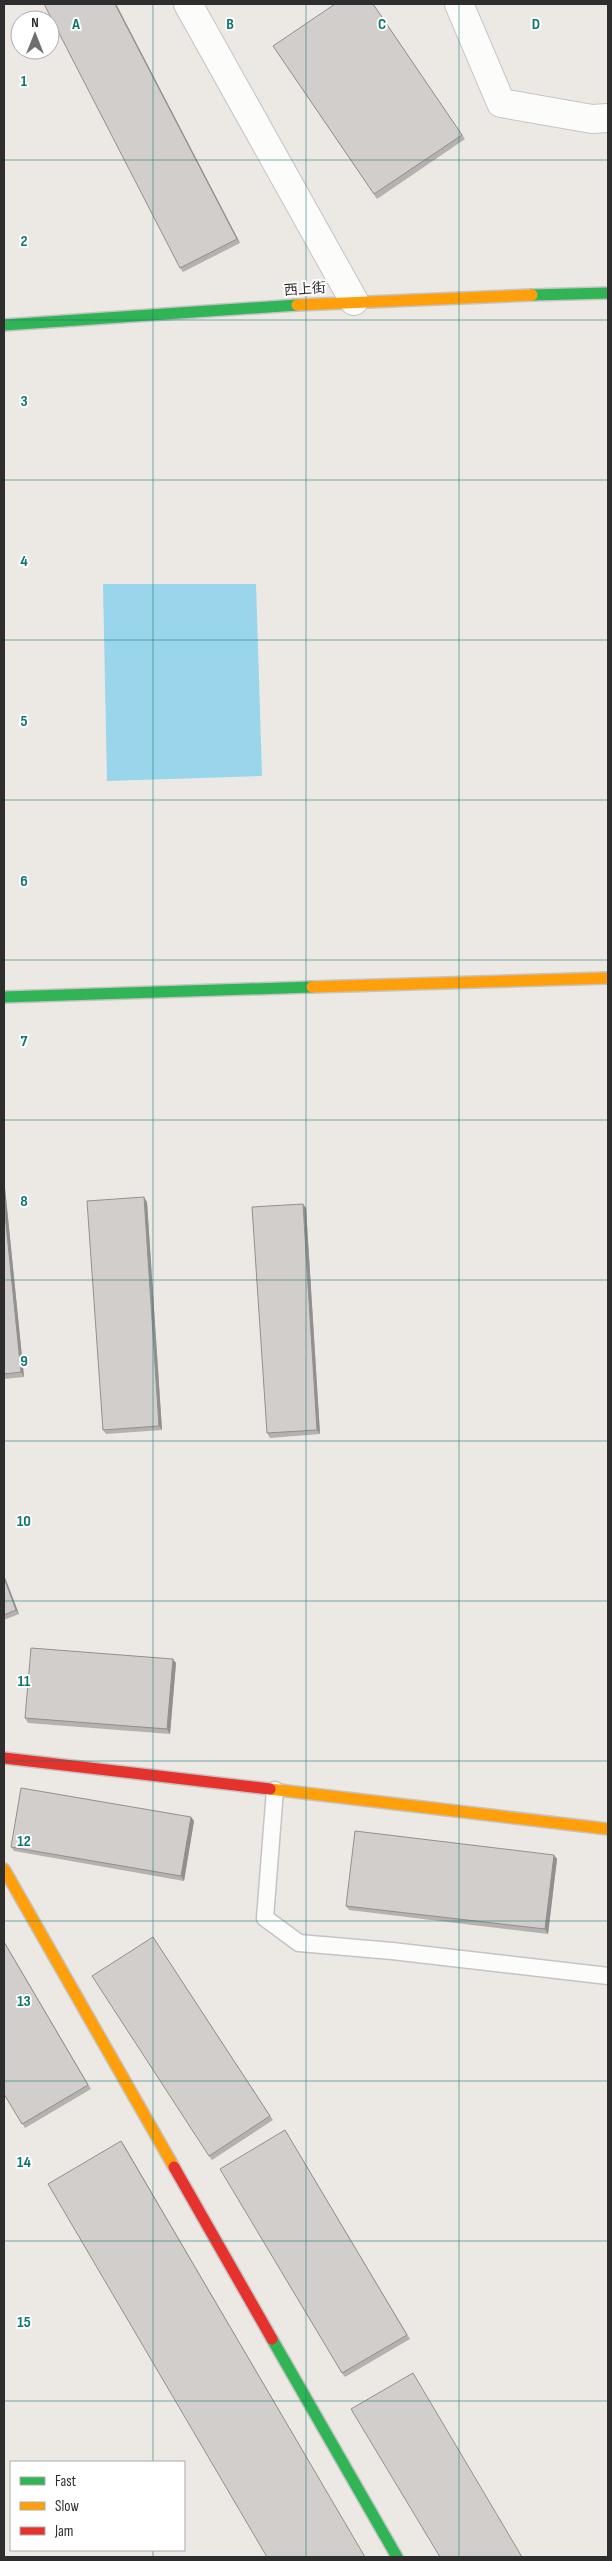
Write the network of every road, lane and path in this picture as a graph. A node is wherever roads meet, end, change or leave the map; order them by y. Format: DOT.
graph roads {
  1 [pos="188,4"];
  2 [pos="459,4"];
  3 [pos="608,118"];
  4 [pos="608,293"];
  5 [pos="354,300"];
  6 [pos="4,325"];
  7 [pos="608,978"];
  8 [pos="4,997"];
  9 [pos="4,1758"];
  10 [pos="275,1790"];
  11 [pos="608,1829"];
  12 [pos="4,1869"];
  13 [pos="608,1976"];
  14 [pos="397,2557"];
  1 -- 5 [label="street"];
  2 -- 3 [label="street"];
  4 -- 5 [label="street, 西上街"];
  5 -- 6 [label="street, 西上街"];
  7 -- 8 [label="street"];
  9 -- 10 [label="street"];
  10 -- 11 [label="street"];
  10 -- 13 [label="lane"];
  12 -- 14 [label="street"];
}
